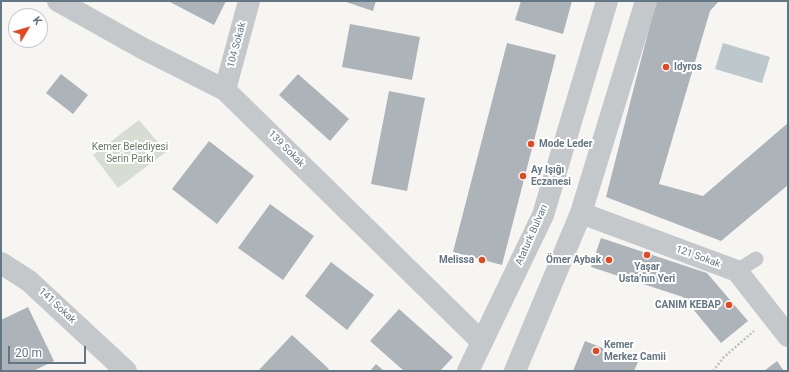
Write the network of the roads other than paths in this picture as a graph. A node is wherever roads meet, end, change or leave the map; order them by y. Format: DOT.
graph roads {
  1 [pos="58,1"];
  2 [pos="249,1"];
  3 [pos="607,1"];
  4 [pos="646,1"];
  5 [pos="225,90"];
  6 [pos="581,213"];
  7 [pos="756,258"];
  8 [pos="1,263"];
  9 [pos="737,271"];
  10 [pos="788,336"];
  11 [pos="482,342"];
  12 [pos="126,371"];
  13 [pos="468,371"];
  14 [pos="515,371"];
  1 -- 5 [label="street, 139 Sokak"];
  2 -- 5 [label="street, 104 Sokak"];
  3 -- 11 [label="street, Ataturk Bulvarı"];
  4 -- 6 [label="street"];
  5 -- 11 [label="street, 139 Sokak"];
  6 -- 9 [label="street, 121 Sokak"];
  6 -- 14 [label="street"];
  7 -- 9 [label="lane"];
  8 -- 12 [label="street, 141 Sokak"];
  9 -- 10 [label="street"];
  11 -- 13 [label="street, Ataturk Bulvarı"];
}
